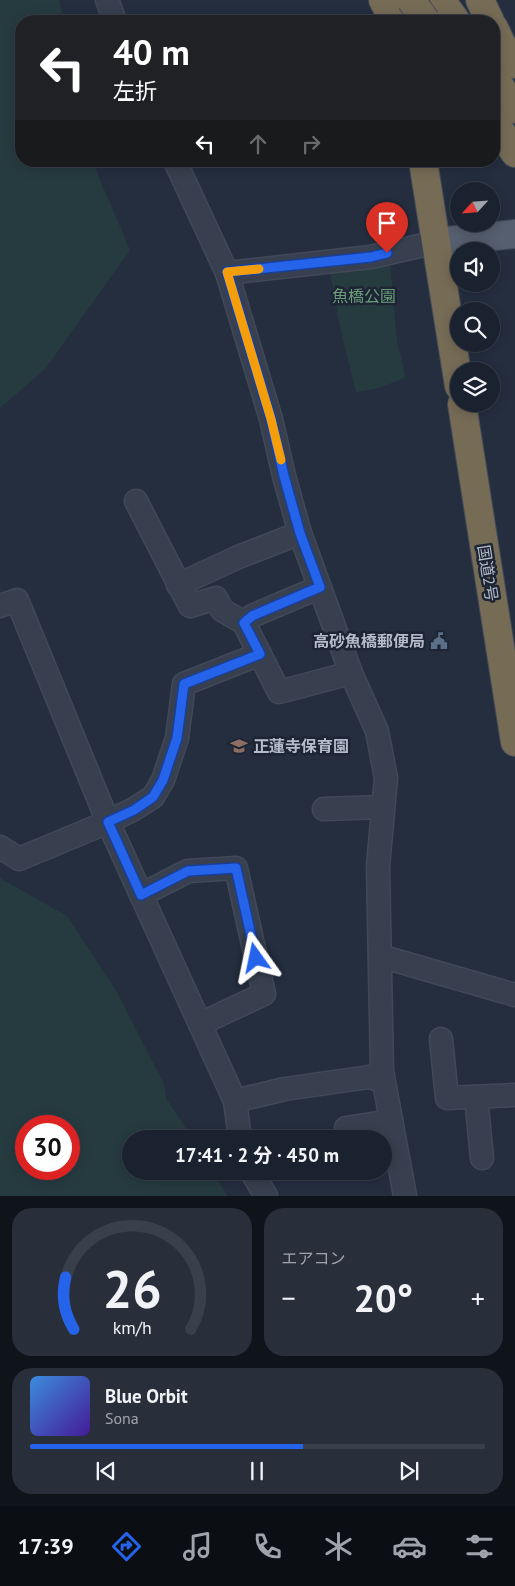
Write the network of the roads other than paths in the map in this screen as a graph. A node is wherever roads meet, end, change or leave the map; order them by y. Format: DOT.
graph roads {
  1 [pos="107,0"];
  2 [pos="383,0"];
  3 [pos="395,0"];
  4 [pos="411,0"];
  5 [pos="423,0"];
  6 [pos="441,0"];
  7 [pos="480,0"];
  8 [pos="113,15"];
  9 [pos="391,15"];
  10 [pos="398,15"];
  11 [pos="421,15"];
  12 [pos="424,15"];
  13 [pos="452,15"];
  14 [pos="487,15"];
  15 [pos="500,41"];
  16 [pos="515,64"];
  17 [pos="500,86"];
  18 [pos="515,109"];
  19 [pos="500,130"];
  20 [pos="515,153"];
  21 [pos="178,167"];
  22 [pos="424,167"];
  23 [pos="440,167"];
  24 [pos="515,234"];
  25 [pos="443,241"];
  26 [pos="227,272"];
  27 [pos="455,362"];
  28 [pos="463,412"];
  29 [pos="136,501"];
  30 [pos="300,533"];
  31 [pos="178,586"];
  32 [pos="320,587"];
  33 [pos="0,606"];
  34 [pos="244,623"];
  35 [pos="260,654"];
  36 [pos="351,673"];
  37 [pos="515,742"];
  38 [pos="383,807"];
  39 [pos="324,809"];
  40 [pos="108,822"];
  41 [pos="0,847"];
  42 [pos="141,895"];
  43 [pos="380,956"];
  44 [pos="515,995"];
  45 [pos="200,1024"];
  46 [pos="441,1039"];
  47 [pos="384,1081"];
  48 [pos="515,1095"];
  49 [pos="476,1097"];
  50 [pos="235,1101"];
  51 [pos="391,1120"];
  52 [pos="346,1128"];
  53 [pos="239,1130"];
  54 [pos="482,1158"];
  55 [pos="256,1180"];
  56 [pos="266,1196"];
  57 [pos="405,1196"];
  1 -- 8 [label="street"];
  2 -- 9 [label="highway"];
  3 -- 10 [label="highway"];
  4 -- 11 [label="highway, bridge"];
  5 -- 12 [label="highway"];
  6 -- 13 [label="highway"];
  7 -- 14 [label="highway"];
  15 -- 16 [label="highway"];
  17 -- 18 [label="highway"];
  19 -- 20 [label="highway"];
  21 -- 26 [label="street"];
  22 -- 25 [label="highway"];
  23 -- 25 [label="highway"];
  24 -- 25 [label="main road"];
  25 -- 26 [label="street"];
  25 -- 27 [label="highway"];
  26 -- 30 [label="street"];
  28 -- 37 [label="highway, 国道2号"];
  29 -- 31 [label="street"];
  30 -- 31 [label="street"];
  30 -- 32 [label="street"];
  31 -- 34 [label="street"];
  32 -- 34 [label="street"];
  32 -- 36 [label="street"];
  33 -- 40 [label="street"];
  34 -- 35 [label="street"];
  35 -- 36 [label="street"];
  35 -- 40 [label="street"];
  36 -- 38 [label="street"];
  38 -- 39 [label="street"];
  38 -- 43 [label="street"];
  40 -- 41 [label="street"];
  40 -- 42 [label="street"];
  42 -- 45 [label="street"];
  42 -- 45 [label="street"];
  43 -- 44 [label="street"];
  43 -- 47 [label="street"];
  45 -- 50 [label="street"];
  46 -- 49 [label="street"];
  47 -- 50 [label="street"];
  47 -- 51 [label="street"];
  48 -- 49 [label="street"];
  49 -- 54 [label="street"];
  50 -- 53 [label="street"];
  51 -- 52 [label="street"];
  51 -- 57 [label="street"];
  55 -- 56 [label="street"];
}
